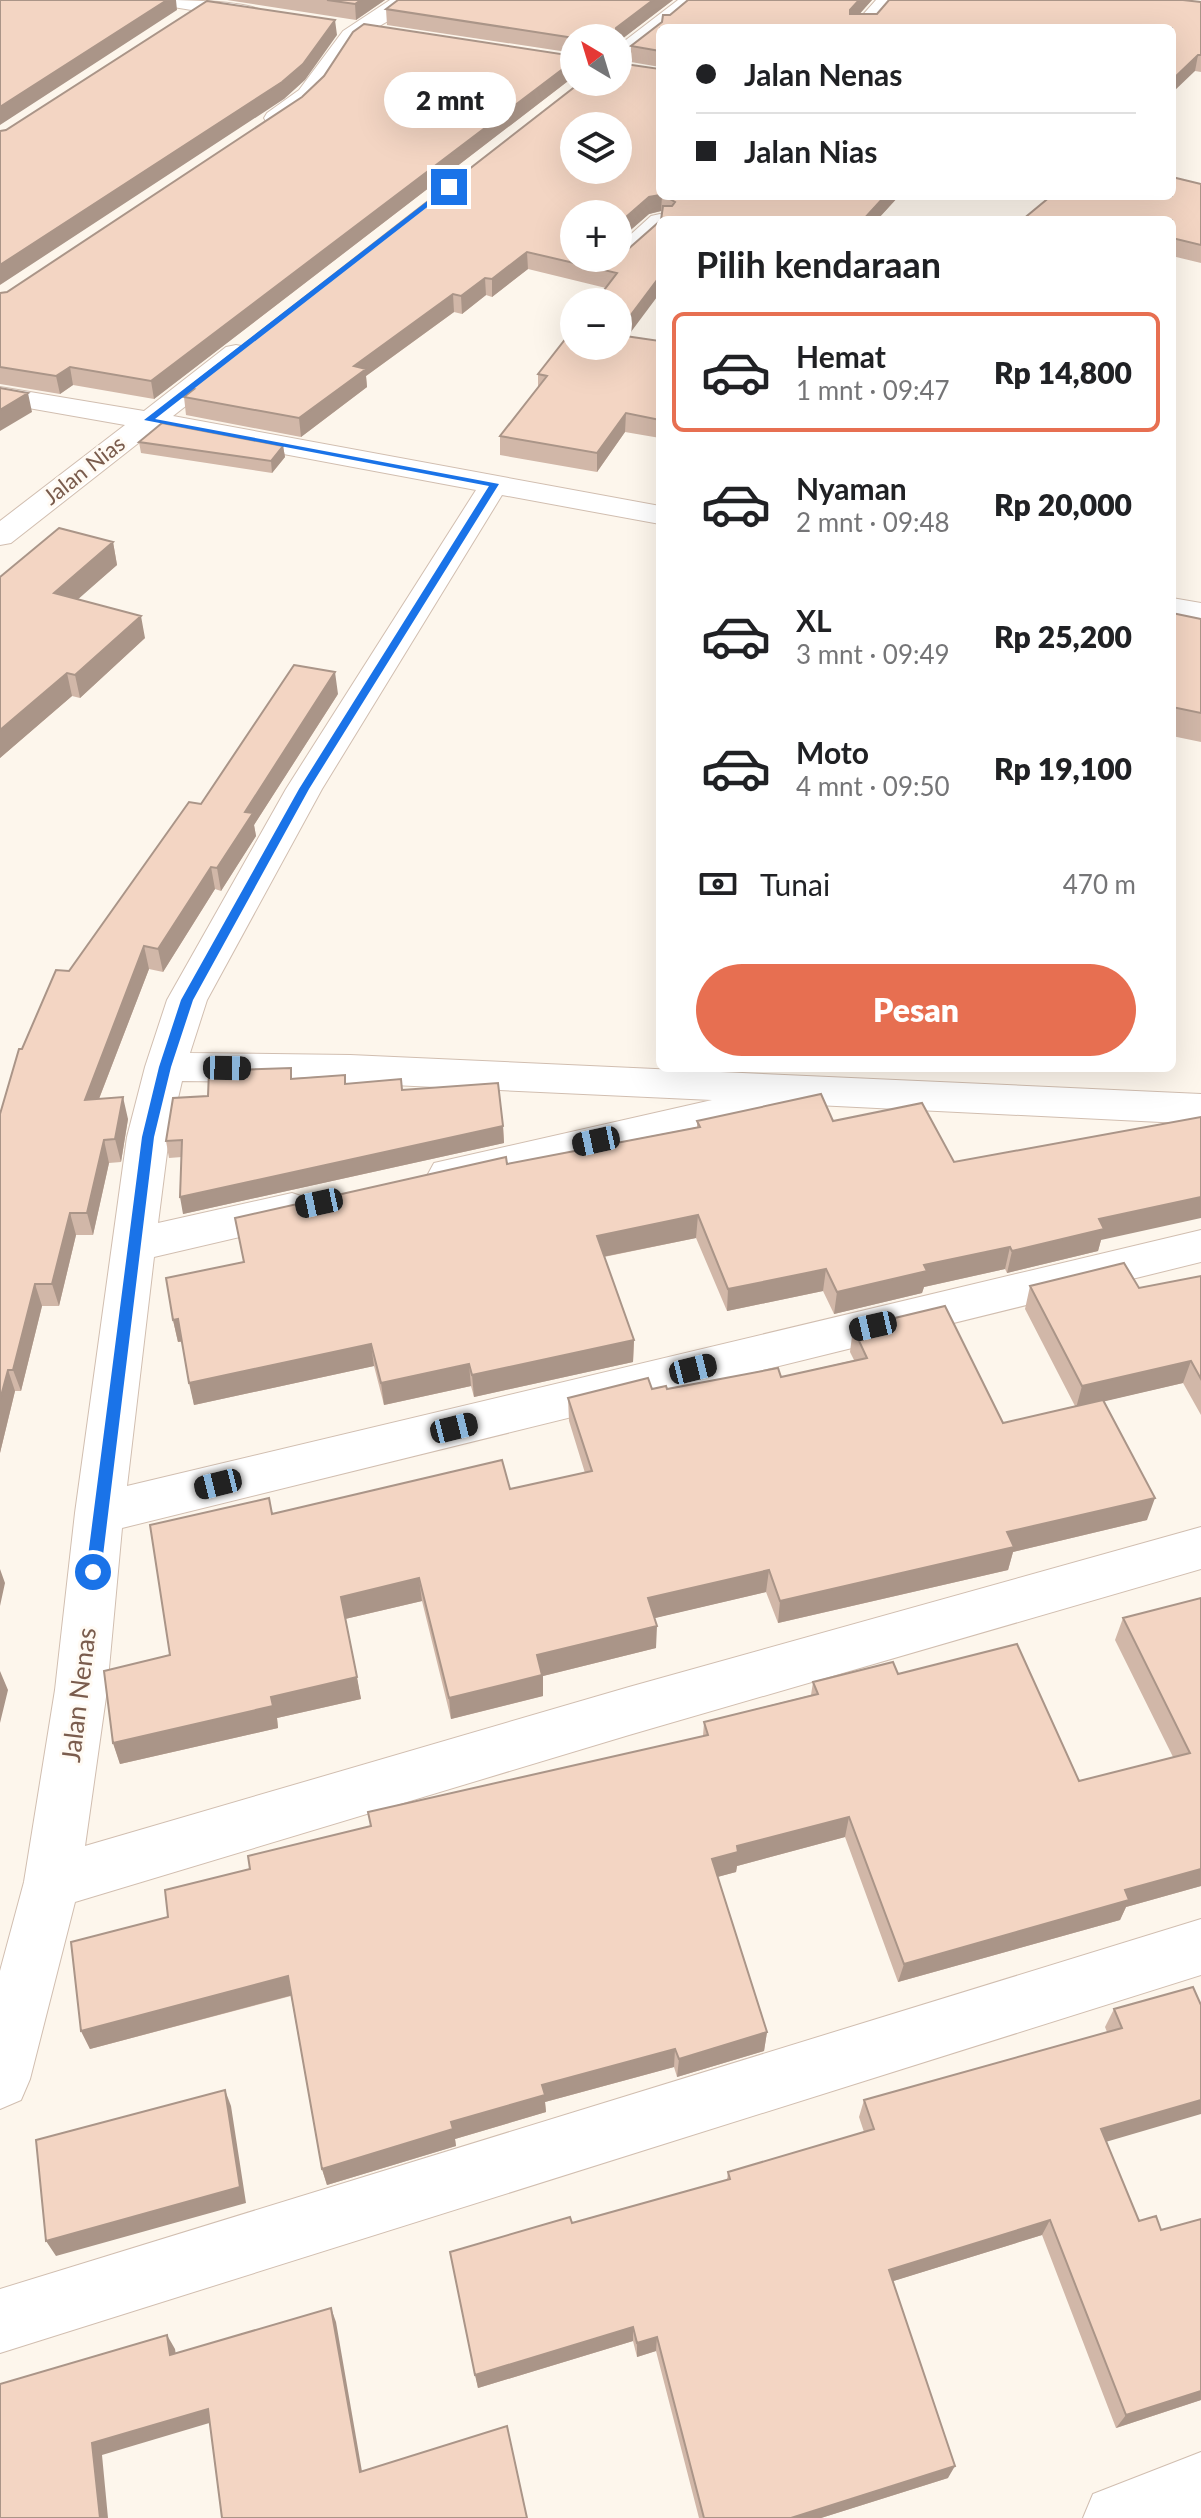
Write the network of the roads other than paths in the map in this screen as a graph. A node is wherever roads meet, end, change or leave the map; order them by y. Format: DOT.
graph roads {
  1 [pos="167,0"];
  2 [pos="404,0"];
  3 [pos="691,0"];
  4 [pos="887,0"];
  5 [pos="204,6"];
  6 [pos="281,18"];
  7 [pos="178,23"];
  8 [pos="666,24"];
  9 [pos="866,24"];
  10 [pos="327,25"];
  11 [pos="358,30"];
  12 [pos="656,34"];
  13 [pos="389,35"];
  14 [pos="632,57"];
  15 [pos="257,129"];
  16 [pos="656,224"];
  17 [pos="632,246"];
  18 [pos="258,335"];
  19 [pos="0,395"];
  20 [pos="148,420"];
  21 [pos="494,484"];
  22 [pos="656,514"];
  23 [pos="0,536"];
  24 [pos="1176,609"];
  25 [pos="1201,613"];
  26 [pos="165,1067"];
  27 [pos="811,1092"];
  28 [pos="1201,1109"];
  29 [pos="411,1183"];
  30 [pos="334,1200"];
  31 [pos="134,1245"];
  32 [pos="1201,1246"];
  33 [pos="99,1513"];
  34 [pos="1201,1548"];
  35 [pos="52,1882"];
  36 [pos="1201,1947"];
  37 [pos="0,2079"];
  38 [pos="0,2321"];
  39 [pos="1201,2485"];
  40 [pos="1117,2518"];
  1 -- 5 [label="street"];
  2 -- 11 [label="street"];
  3 -- 8 [label="street"];
  4 -- 9 [label="street"];
  5 -- 6 [label="street"];
  5 -- 7 [label="street"];
  10 -- 11 [label="street"];
  11 -- 13 [label="street"];
  11 -- 15 [label="street"];
  12 -- 14 [label="street"];
  16 -- 17 [label="street"];
  18 -- 20 [label="street, Jalan Nias"];
  19 -- 20 [label="street"];
  20 -- 21 [label="street"];
  20 -- 23 [label="street, Jalan Nias"];
  21 -- 22 [label="street"];
  21 -- 26 [label="street, Jalan Nenas"];
  24 -- 25 [label="street"];
  26 -- 27 [label="street"];
  26 -- 31 [label="street, Jalan Nenas"];
  27 -- 28 [label="street"];
  27 -- 29 [label="street"];
  30 -- 31 [label="street"];
  31 -- 33 [label="street, Jalan Nenas"];
  32 -- 33 [label="street"];
  33 -- 35 [label="street, Jalan Nenas"];
  34 -- 35 [label="street"];
  35 -- 37 [label="street, Jalan Nenas"];
  36 -- 38 [label="street"];
  39 -- 40 [label="street"];
}
